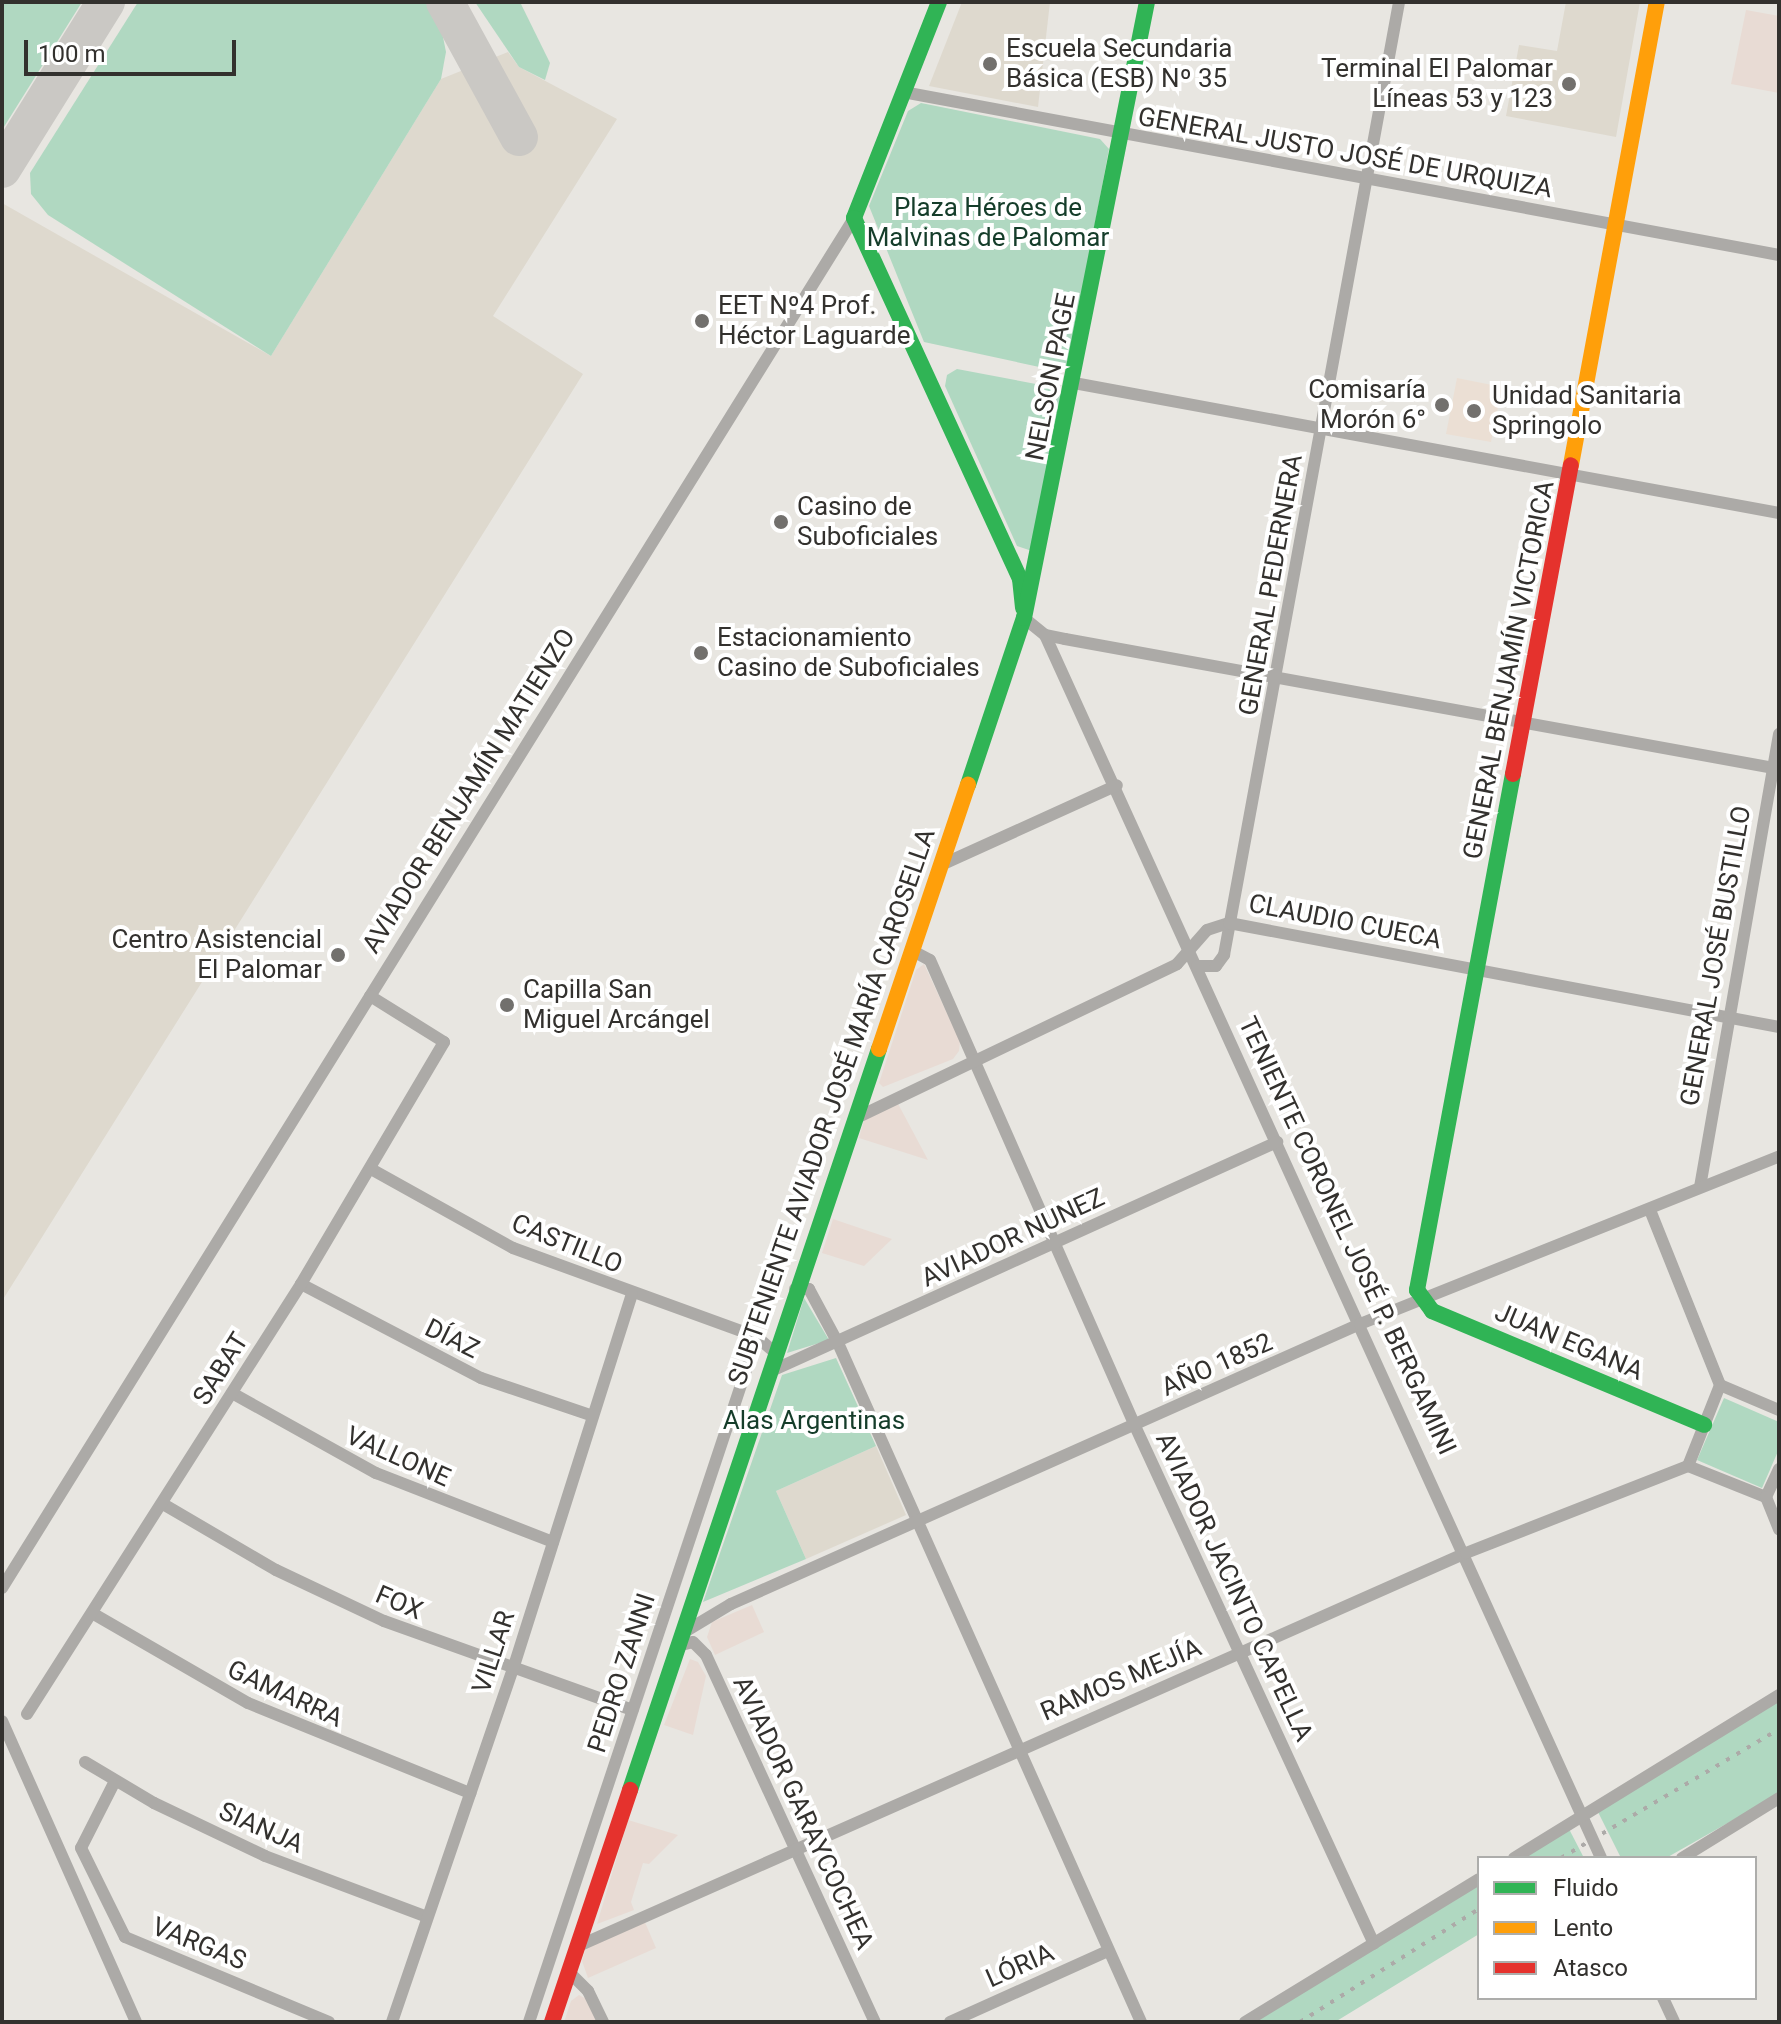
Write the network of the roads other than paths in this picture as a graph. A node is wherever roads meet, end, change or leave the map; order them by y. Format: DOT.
graph roads {
  1 [pos="939,2"];
  2 [pos="1147,2"];
  3 [pos="1399,2"];
  4 [pos="1657,2"];
  5 [pos="903,92"];
  6 [pos="1123,135"];
  7 [pos="1367,178"];
  8 [pos="854,218"];
  9 [pos="1616,225"];
  10 [pos="1779,255"];
  11 [pos="1074,383"];
  12 [pos="1322,428"];
  13 [pos="1570,474"];
  14 [pos="1779,513"];
  15 [pos="1024,618"];
  16 [pos="1045,635"];
  17 [pos="1277,676"];
  18 [pos="1523,722"];
  19 [pos="1779,734"];
  20 [pos="1776,768"];
  21 [pos="1117,785"];
  22 [pos="941,865"];
  23 [pos="1229,923"];
  24 [pos="911,950"];
  25 [pos="1191,951"];
  26 [pos="1197,966"];
  27 [pos="1477,969"];
  28 [pos="370,996"];
  29 [pos="1727,1018"];
  30 [pos="1779,1027"];
  31 [pos="973,1059"];
  32 [pos="854,1119"];
  33 [pos="1277,1142"];
  34 [pos="1779,1156"];
  35 [pos="371,1169"];
  36 [pos="1700,1187"];
  37 [pos="1650,1210"];
  38 [pos="1054,1243"];
  39 [pos="301,1284"];
  40 [pos="795,1289"];
  41 [pos="632,1294"];
  42 [pos="1419,1299"];
  43 [pos="1360,1324"];
  44 [pos="757,1337"];
  45 [pos="838,1343"];
  46 [pos="774,1352"];
  47 [pos="767,1373"];
  48 [pos="1720,1385"];
  49 [pos="232,1393"];
  50 [pos="1779,1410"];
  51 [pos="593,1416"];
  52 [pos="1704,1425"];
  53 [pos="1135,1426"];
  54 [pos="1688,1466"];
  55 [pos="1779,1469"];
  56 [pos="1766,1497"];
  57 [pos="163,1504"];
  58 [pos="919,1522"];
  59 [pos="1779,1529"];
  60 [pos="553,1542"];
  61 [pos="1466,1553"];
  62 [pos="2,1588"];
  63 [pos="92,1613"];
  64 [pos="679,1640"];
  65 [pos="1242,1652"];
  66 [pos="513,1669"];
  67 [pos="1779,1695"];
  68 [pos="633,1710"];
  69 [pos="27,1714"];
  70 [pos="2,1721"];
  71 [pos="1017,1748"];
  72 [pos="85,1762"];
  73 [pos="115,1781"];
  74 [pos="470,1793"];
  75 [pos="1779,1798"];
  76 [pos="1582,1816"];
  77 [pos="795,1847"];
  78 [pos="1517,1856"];
  79 [pos="1600,1856"];
  80 [pos="1685,1856"];
  81 [pos="1477,1880"];
  82 [pos="427,1917"];
  83 [pos="1374,1944"];
  84 [pos="576,1947"];
  85 [pos="1108,1951"];
  86 [pos="569,1972"];
  87 [pos="1664,2000"];
  88 [pos="136,2022"];
  89 [pos="329,2022"];
  90 [pos="392,2022"];
  91 [pos="529,2022"];
  92 [pos="552,2022"];
  93 [pos="603,2022"];
  94 [pos="875,2022"];
  95 [pos="950,2022"];
  96 [pos="1141,2022"];
  97 [pos="1245,2022"];
  98 [pos="1674,2022"];
  1 -- 5 [label="street, AVIADOR BENJAMÍN MATIENZO"];
  2 -- 6 [label="street, NELSON PAGE"];
  3 -- 7 [label="street, GENERAL PEDERNERA"];
  4 -- 9 [label="street, GENERAL BENJAMÍN VICTORICA"];
  5 -- 6 [label="street, GENERAL JUSTO JOSÉ DE URQUIZA"];
  5 -- 8 [label="street, AVIADOR BENJAMÍN MATIENZO"];
  6 -- 7 [label="street, GENERAL JUSTO JOSÉ DE URQUIZA"];
  6 -- 11 [label="street, NELSON PAGE"];
  7 -- 9 [label="street, GENERAL JUSTO JOSÉ DE URQUIZA"];
  7 -- 12 [label="street, GENERAL PEDERNERA"];
  8 -- 15 [label="street"];
  8 -- 28 [label="street, AVIADOR BENJAMÍN MATIENZO"];
  9 -- 10 [label="street, GENERAL JUSTO JOSÉ DE URQUIZA"];
  9 -- 13 [label="street, GENERAL BENJAMÍN VICTORICA"];
  11 -- 12 [label="street"];
  11 -- 15 [label="street, NELSON PAGE"];
  12 -- 13 [label="street"];
  12 -- 17 [label="street, GENERAL PEDERNERA"];
  13 -- 14 [label="street"];
  13 -- 18 [label="street, GENERAL BENJAMÍN VICTORICA"];
  15 -- 16 [label="street"];
  15 -- 22 [label="street, SUBTENIENTE AVIADOR JOSÉ MARÍA CAROSELLA"];
  16 -- 17 [label="street"];
  16 -- 21 [label="street, TENIENTE CORONEL JOSÉ P. BERGAMINI"];
  17 -- 18 [label="street"];
  17 -- 23 [label="street, GENERAL PEDERNERA"];
  18 -- 20 [label="street"];
  18 -- 27 [label="street, GENERAL BENJAMÍN VICTORICA"];
  19 -- 20 [label="street, GENERAL JOSÉ BUSTILLO"];
  20 -- 29 [label="street, GENERAL JOSÉ BUSTILLO"];
  21 -- 22 [label="street"];
  21 -- 25 [label="street, TENIENTE CORONEL JOSÉ P. BERGAMINI"];
  22 -- 24 [label="street, SUBTENIENTE AVIADOR JOSÉ MARÍA CAROSELLA"];
  23 -- 25 [label="street, CLAUDIO CUECA"];
  23 -- 26 [label="street, GENERAL PEDERNERA"];
  23 -- 27 [label="street, CLAUDIO CUECA"];
  24 -- 31 [label="street, AVIADOR JACINTO CAPELLA"];
  24 -- 32 [label="street, SUBTENIENTE AVIADOR JOSÉ MARÍA CAROSELLA"];
  25 -- 26 [label="street, TENIENTE CORONEL JOSÉ P. BERGAMINI"];
  25 -- 31 [label="street, CLAUDIO CUECA"];
  26 -- 33 [label="street, TENIENTE CORONEL JOSÉ P. BERGAMINI"];
  27 -- 29 [label="street, CLAUDIO CUECA"];
  27 -- 42 [label="street, GENERAL BENJAMÍN VICTORICA"];
  28 -- 35 [label="street, SABAT"];
  28 -- 62 [label="street, AVIADOR BENJAMÍN MATIENZO"];
  29 -- 30 [label="street, CLAUDIO CUECA"];
  29 -- 36 [label="street, GENERAL JOSÉ BUSTILLO"];
  31 -- 32 [label="street, CLAUDIO CUECA"];
  31 -- 38 [label="street, AVIADOR JACINTO CAPELLA"];
  32 -- 40 [label="street, SUBTENIENTE AVIADOR JOSÉ MARÍA CAROSELLA"];
  33 -- 38 [label="street, AVIADOR NUNEZ"];
  33 -- 43 [label="street, TENIENTE CORONEL JOSÉ P. BERGAMINI"];
  34 -- 36 [label="street, AÑO 1852"];
  35 -- 39 [label="street, SABAT"];
  35 -- 41 [label="street, CASTILLO"];
  36 -- 37 [label="street, AÑO 1852"];
  37 -- 42 [label="street, AÑO 1852"];
  37 -- 48 [label="street"];
  38 -- 45 [label="street, AVIADOR NUNEZ"];
  38 -- 53 [label="street, AVIADOR JACINTO CAPELLA"];
  39 -- 49 [label="street, SABAT"];
  39 -- 51 [label="street, DÍAZ"];
  40 -- 45 [label="street"];
  40 -- 46 [label="street, SUBTENIENTE AVIADOR JOSÉ MARÍA CAROSELLA"];
  41 -- 44 [label="street, CASTILLO"];
  41 -- 51 [label="street, VILLAR"];
  42 -- 43 [label="street, AÑO 1852"];
  42 -- 52 [label="street, JUAN EGANA"];
  43 -- 53 [label="street, AÑO 1852"];
  43 -- 61 [label="street, TENIENTE CORONEL JOSÉ P. BERGAMINI"];
  44 -- 46 [label="street"];
  44 -- 68 [label="street, PEDRO ZANNI"];
  45 -- 47 [label="street, AVIADOR NUNEZ"];
  45 -- 58 [label="street"];
  46 -- 47 [label="street, SUBTENIENTE AVIADOR JOSÉ MARÍA CAROSELLA"];
  47 -- 64 [label="street, SUBTENIENTE AVIADOR JOSÉ MARÍA CAROSELLA"];
  48 -- 50 [label="street"];
  48 -- 52 [label="street"];
  49 -- 57 [label="street, SABAT"];
  49 -- 60 [label="street, VALLONE"];
  51 -- 60 [label="street, VILLAR"];
  52 -- 54 [label="street"];
  53 -- 58 [label="street, AÑO 1852"];
  53 -- 65 [label="street, AVIADOR JACINTO CAPELLA"];
  54 -- 56 [label="street"];
  54 -- 61 [label="street, RAMOS MEJÍA"];
  55 -- 56 [label="street"];
  56 -- 59 [label="street"];
  57 -- 63 [label="street, SABAT"];
  57 -- 66 [label="street, FOX"];
  58 -- 64 [label="street, AÑO 1852"];
  58 -- 71 [label="street"];
  60 -- 66 [label="street, VILLAR"];
  61 -- 65 [label="street, RAMOS MEJÍA"];
  61 -- 76 [label="street, TENIENTE CORONEL JOSÉ P. BERGAMINI"];
  63 -- 69 [label="street, SABAT"];
  63 -- 74 [label="street, GAMARRA"];
  64 -- 77 [label="street, AVIADOR GARAYCOCHEA"];
  64 -- 84 [label="street, SUBTENIENTE AVIADOR JOSÉ MARÍA CAROSELLA"];
  65 -- 71 [label="street, RAMOS MEJÍA"];
  65 -- 83 [label="street, AVIADOR JACINTO CAPELLA"];
  66 -- 68 [label="street, FOX"];
  66 -- 74 [label="street, VILLAR"];
  67 -- 76 [label="street"];
  68 -- 91 [label="street, PEDRO ZANNI"];
  70 -- 88 [label="street"];
  71 -- 77 [label="street, RAMOS MEJÍA"];
  71 -- 85 [label="street"];
  72 -- 73 [label="street, SIANJA"];
  73 -- 82 [label="street, SIANJA"];
  73 -- 89 [label="street, VARGAS"];
  74 -- 82 [label="street, VILLAR"];
  75 -- 80 [label="street"];
  76 -- 78 [label="street"];
  76 -- 79 [label="street, TENIENTE CORONEL JOSÉ P. BERGAMINI"];
  77 -- 84 [label="street, RAMOS MEJÍA"];
  77 -- 94 [label="street, AVIADOR GARAYCOCHEA"];
  81 -- 83 [label="street"];
  82 -- 90 [label="street, VILLAR"];
  83 -- 97 [label="street"];
  84 -- 86 [label="street, SUBTENIENTE AVIADOR JOSÉ MARÍA CAROSELLA"];
  85 -- 95 [label="street, LÓRIA"];
  85 -- 96 [label="street"];
  86 -- 92 [label="street, SUBTENIENTE AVIADOR JOSÉ MARÍA CAROSELLA"];
  86 -- 93 [label="street"];
  87 -- 98 [label="street"];
}
